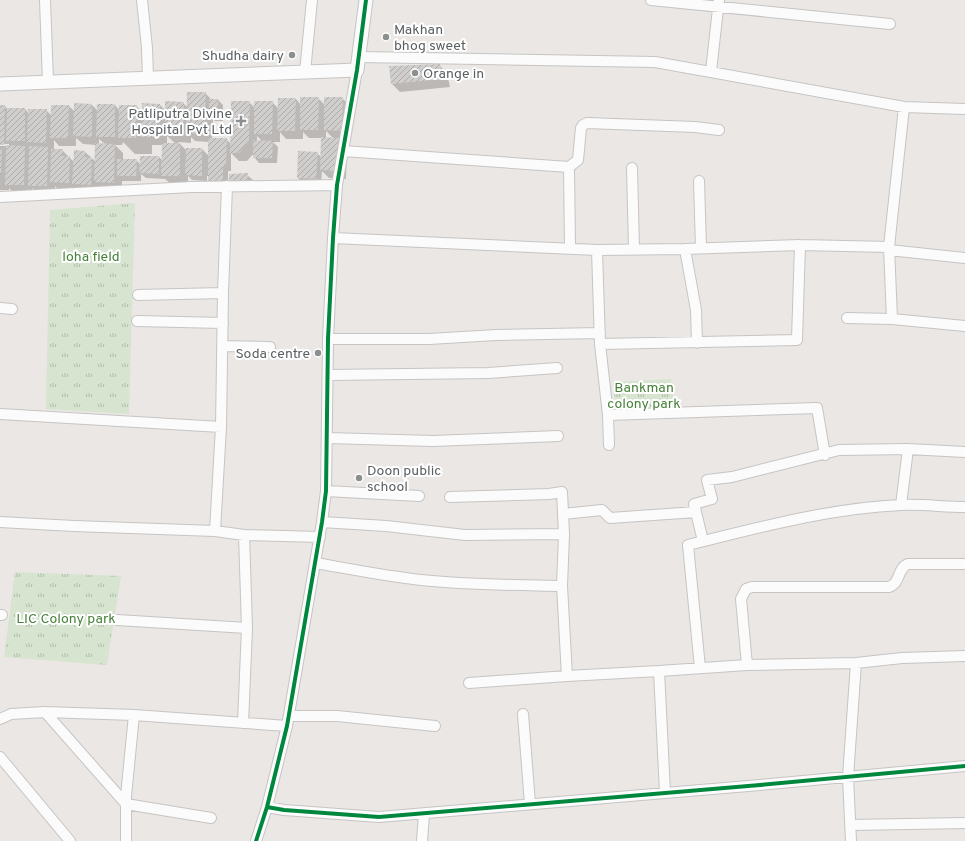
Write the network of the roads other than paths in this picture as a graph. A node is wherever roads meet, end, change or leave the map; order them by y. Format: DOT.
graph roads {
  1 [pos="45,0"];
  2 [pos="142,0"];
  3 [pos="312,0"];
  4 [pos="366,0"];
  5 [pos="651,0"];
  6 [pos="719,3"];
  7 [pos="890,24"];
  8 [pos="358,63"];
  9 [pos="305,72"];
  10 [pos="711,72"];
  11 [pos="148,78"];
  12 [pos="48,82"];
  13 [pos="0,84"];
  14 [pos="904,107"];
  15 [pos="965,109"];
  16 [pos="719,130"];
  17 [pos="343,151"];
  18 [pos="569,167"];
  19 [pos="632,168"];
  20 [pos="699,182"];
  21 [pos="337,185"];
  22 [pos="227,186"];
  23 [pos="0,197"];
  24 [pos="332,238"];
  25 [pos="800,245"];
  26 [pos="570,248"];
  27 [pos="701,248"];
  28 [pos="889,248"];
  29 [pos="634,249"];
  30 [pos="685,249"];
  31 [pos="597,250"];
  32 [pos="965,258"];
  33 [pos="224,293"];
  34 [pos="138,295"];
  35 [pos="0,308"];
  36 [pos="12,309"];
  37 [pos="847,318"];
  38 [pos="892,319"];
  39 [pos="137,321"];
  40 [pos="223,323"];
  41 [pos="965,326"];
  42 [pos="600,333"];
  43 [pos="328,339"];
  44 [pos="697,343"];
  45 [pos="600,344"];
  46 [pos="222,346"];
  47 [pos="270,347"];
  48 [pos="557,368"];
  49 [pos="328,375"];
  50 [pos="0,414"];
  51 [pos="608,415"];
  52 [pos="221,427"];
  53 [pos="558,436"];
  54 [pos="327,438"];
  55 [pos="609,445"];
  56 [pos="908,449"];
  57 [pos="965,452"];
  58 [pos="825,455"];
  59 [pos="326,491"];
  60 [pos="419,496"];
  61 [pos="450,497"];
  62 [pos="901,505"];
  63 [pos="965,507"];
  64 [pos="696,512"];
  65 [pos="563,514"];
  66 [pos="0,522"];
  67 [pos="322,522"];
  68 [pos="215,531"];
  69 [pos="564,534"];
  70 [pos="244,535"];
  71 [pos="320,537"];
  72 [pos="703,541"];
  73 [pos="315,563"];
  74 [pos="965,564"];
  75 [pos="562,586"];
  76 [pos="117,620"];
  77 [pos="246,628"];
  78 [pos="965,656"];
  79 [pos="856,663"];
  80 [pos="747,665"];
  81 [pos="700,668"];
  82 [pos="659,671"];
  83 [pos="567,676"];
  84 [pos="469,683"];
  85 [pos="45,712"];
  86 [pos="0,713"];
  87 [pos="11,714"];
  88 [pos="523,714"];
  89 [pos="134,715"];
  90 [pos="289,716"];
  91 [pos="0,719"];
  92 [pos="243,723"];
  93 [pos="287,726"];
  94 [pos="434,726"];
  95 [pos="0,757"];
  96 [pos="965,766"];
  97 [pos="848,777"];
  98 [pos="665,793"];
  99 [pos="126,804"];
  100 [pos="530,804"];
  101 [pos="267,807"];
  102 [pos="424,814"];
  103 [pos="211,818"];
  104 [pos="965,823"];
  105 [pos="851,825"];
  106 [pos="70,841"];
  107 [pos="126,841"];
  108 [pos="256,841"];
  109 [pos="422,841"];
  110 [pos="851,841"];
  1 -- 12 [label="street"];
  2 -- 11 [label="street"];
  3 -- 9 [label="street"];
  4 -- 8 [label="street"];
  5 -- 6 [label="street"];
  6 -- 7 [label="street"];
  6 -- 10 [label="street"];
  8 -- 9 [label="street"];
  8 -- 10 [label="street"];
  8 -- 17 [label="street"];
  9 -- 11 [label="street"];
  10 -- 14 [label="street"];
  11 -- 12 [label="street"];
  12 -- 13 [label="street"];
  14 -- 15 [label="street"];
  14 -- 28 [label="street"];
  16 -- 18 [label="street"];
  17 -- 18 [label="street"];
  17 -- 21 [label="street"];
  18 -- 26 [label="street"];
  19 -- 29 [label="street"];
  20 -- 27 [label="street"];
  21 -- 22 [label="street"];
  21 -- 24 [label="street"];
  22 -- 23 [label="street"];
  22 -- 33 [label="street"];
  24 -- 26 [label="street"];
  24 -- 43 [label="street"];
  25 -- 27 [label="street"];
  25 -- 28 [label="street"];
  25 -- 44 [label="street"];
  26 -- 31 [label="street"];
  27 -- 30 [label="street"];
  28 -- 32 [label="street"];
  28 -- 38 [label="street"];
  29 -- 30 [label="street"];
  29 -- 31 [label="street"];
  30 -- 44 [label="street"];
  31 -- 42 [label="street"];
  33 -- 34 [label="street"];
  33 -- 40 [label="street"];
  35 -- 36 [label="street"];
  37 -- 38 [label="street"];
  38 -- 41 [label="street"];
  39 -- 40 [label="street"];
  40 -- 46 [label="street"];
  42 -- 43 [label="street"];
  42 -- 45 [label="street"];
  43 -- 49 [label="street"];
  44 -- 45 [label="street"];
  45 -- 51 [label="street"];
  46 -- 47 [label="street"];
  46 -- 52 [label="street"];
  48 -- 49 [label="street"];
  49 -- 54 [label="street"];
  50 -- 52 [label="street"];
  51 -- 55 [label="street"];
  51 -- 58 [label="street"];
  52 -- 68 [label="street"];
  53 -- 54 [label="street"];
  54 -- 59 [label="street"];
  56 -- 57 [label="street"];
  56 -- 58 [label="street"];
  56 -- 62 [label="street"];
  58 -- 64 [label="street"];
  59 -- 60 [label="street"];
  59 -- 67 [label="street"];
  61 -- 65 [label="street"];
  62 -- 63 [label="street"];
  62 -- 72 [label="street"];
  64 -- 65 [label="street"];
  64 -- 72 [label="street"];
  65 -- 69 [label="street"];
  66 -- 68 [label="street"];
  67 -- 69 [label="street"];
  67 -- 71 [label="street"];
  68 -- 70 [label="street"];
  69 -- 75 [label="street"];
  70 -- 71 [label="street"];
  70 -- 77 [label="street"];
  71 -- 73 [label="street"];
  72 -- 81 [label="street"];
  73 -- 75 [label="street"];
  73 -- 90 [label="street"];
  74 -- 80 [label="street"];
  75 -- 83 [label="street"];
  76 -- 77 [label="street"];
  77 -- 92 [label="street"];
  78 -- 79 [label="street"];
  79 -- 80 [label="street"];
  79 -- 97 [label="street"];
  80 -- 81 [label="street"];
  81 -- 82 [label="street"];
  82 -- 83 [label="street"];
  82 -- 98 [label="street"];
  83 -- 84 [label="street"];
  85 -- 87 [label="street"];
  85 -- 89 [label="street"];
  85 -- 99 [label="street"];
  86 -- 87 [label="street"];
  87 -- 91 [label="street"];
  88 -- 100 [label="street"];
  89 -- 92 [label="street"];
  89 -- 99 [label="street"];
  90 -- 93 [label="street"];
  90 -- 94 [label="street"];
  92 -- 93 [label="street"];
  93 -- 101 [label="street"];
  95 -- 106 [label="street"];
  96 -- 97 [label="street"];
  97 -- 98 [label="street"];
  97 -- 105 [label="street"];
  98 -- 100 [label="street"];
  99 -- 103 [label="street"];
  99 -- 107 [label="street"];
  100 -- 102 [label="street"];
  101 -- 102 [label="street"];
  101 -- 108 [label="street"];
  102 -- 109 [label="street"];
  104 -- 105 [label="street"];
  105 -- 110 [label="street"];
}
